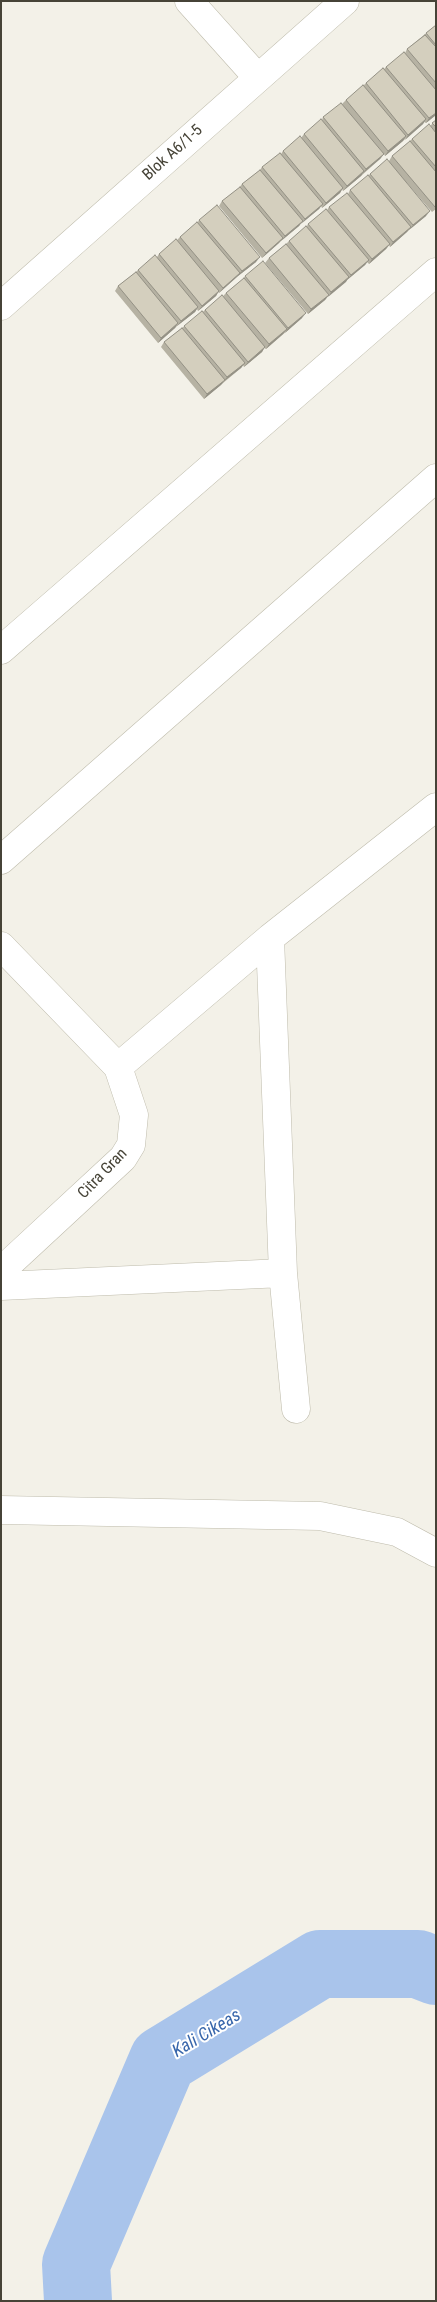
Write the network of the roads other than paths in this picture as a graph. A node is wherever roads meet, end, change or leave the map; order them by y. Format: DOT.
graph roads {
  1 [pos="189,1"];
  2 [pos="345,1"];
  3 [pos="258,78"];
  4 [pos="436,272"];
  5 [pos="1,306"];
  6 [pos="436,478"];
  7 [pos="1,650"];
  8 [pos="436,807"];
  9 [pos="1,860"];
  10 [pos="270,938"];
  11 [pos="1,946"];
  12 [pos="118,1067"];
  13 [pos="1,1271"];
  14 [pos="283,1273"];
  15 [pos="1,1286"];
  16 [pos="296,1409"];
  17 [pos="1,1510"];
  18 [pos="436,1554"];
  1 -- 3 [label="street"];
  2 -- 3 [label="street, Blok A6/1-5"];
  3 -- 5 [label="street, Blok A6/1-5"];
  4 -- 7 [label="street"];
  6 -- 9 [label="street"];
  8 -- 10 [label="street"];
  10 -- 12 [label="street"];
  10 -- 14 [label="street"];
  11 -- 12 [label="street, Citra Gran"];
  12 -- 13 [label="street, Citra Gran"];
  14 -- 15 [label="street"];
  14 -- 16 [label="street"];
  17 -- 18 [label="street"];
}
